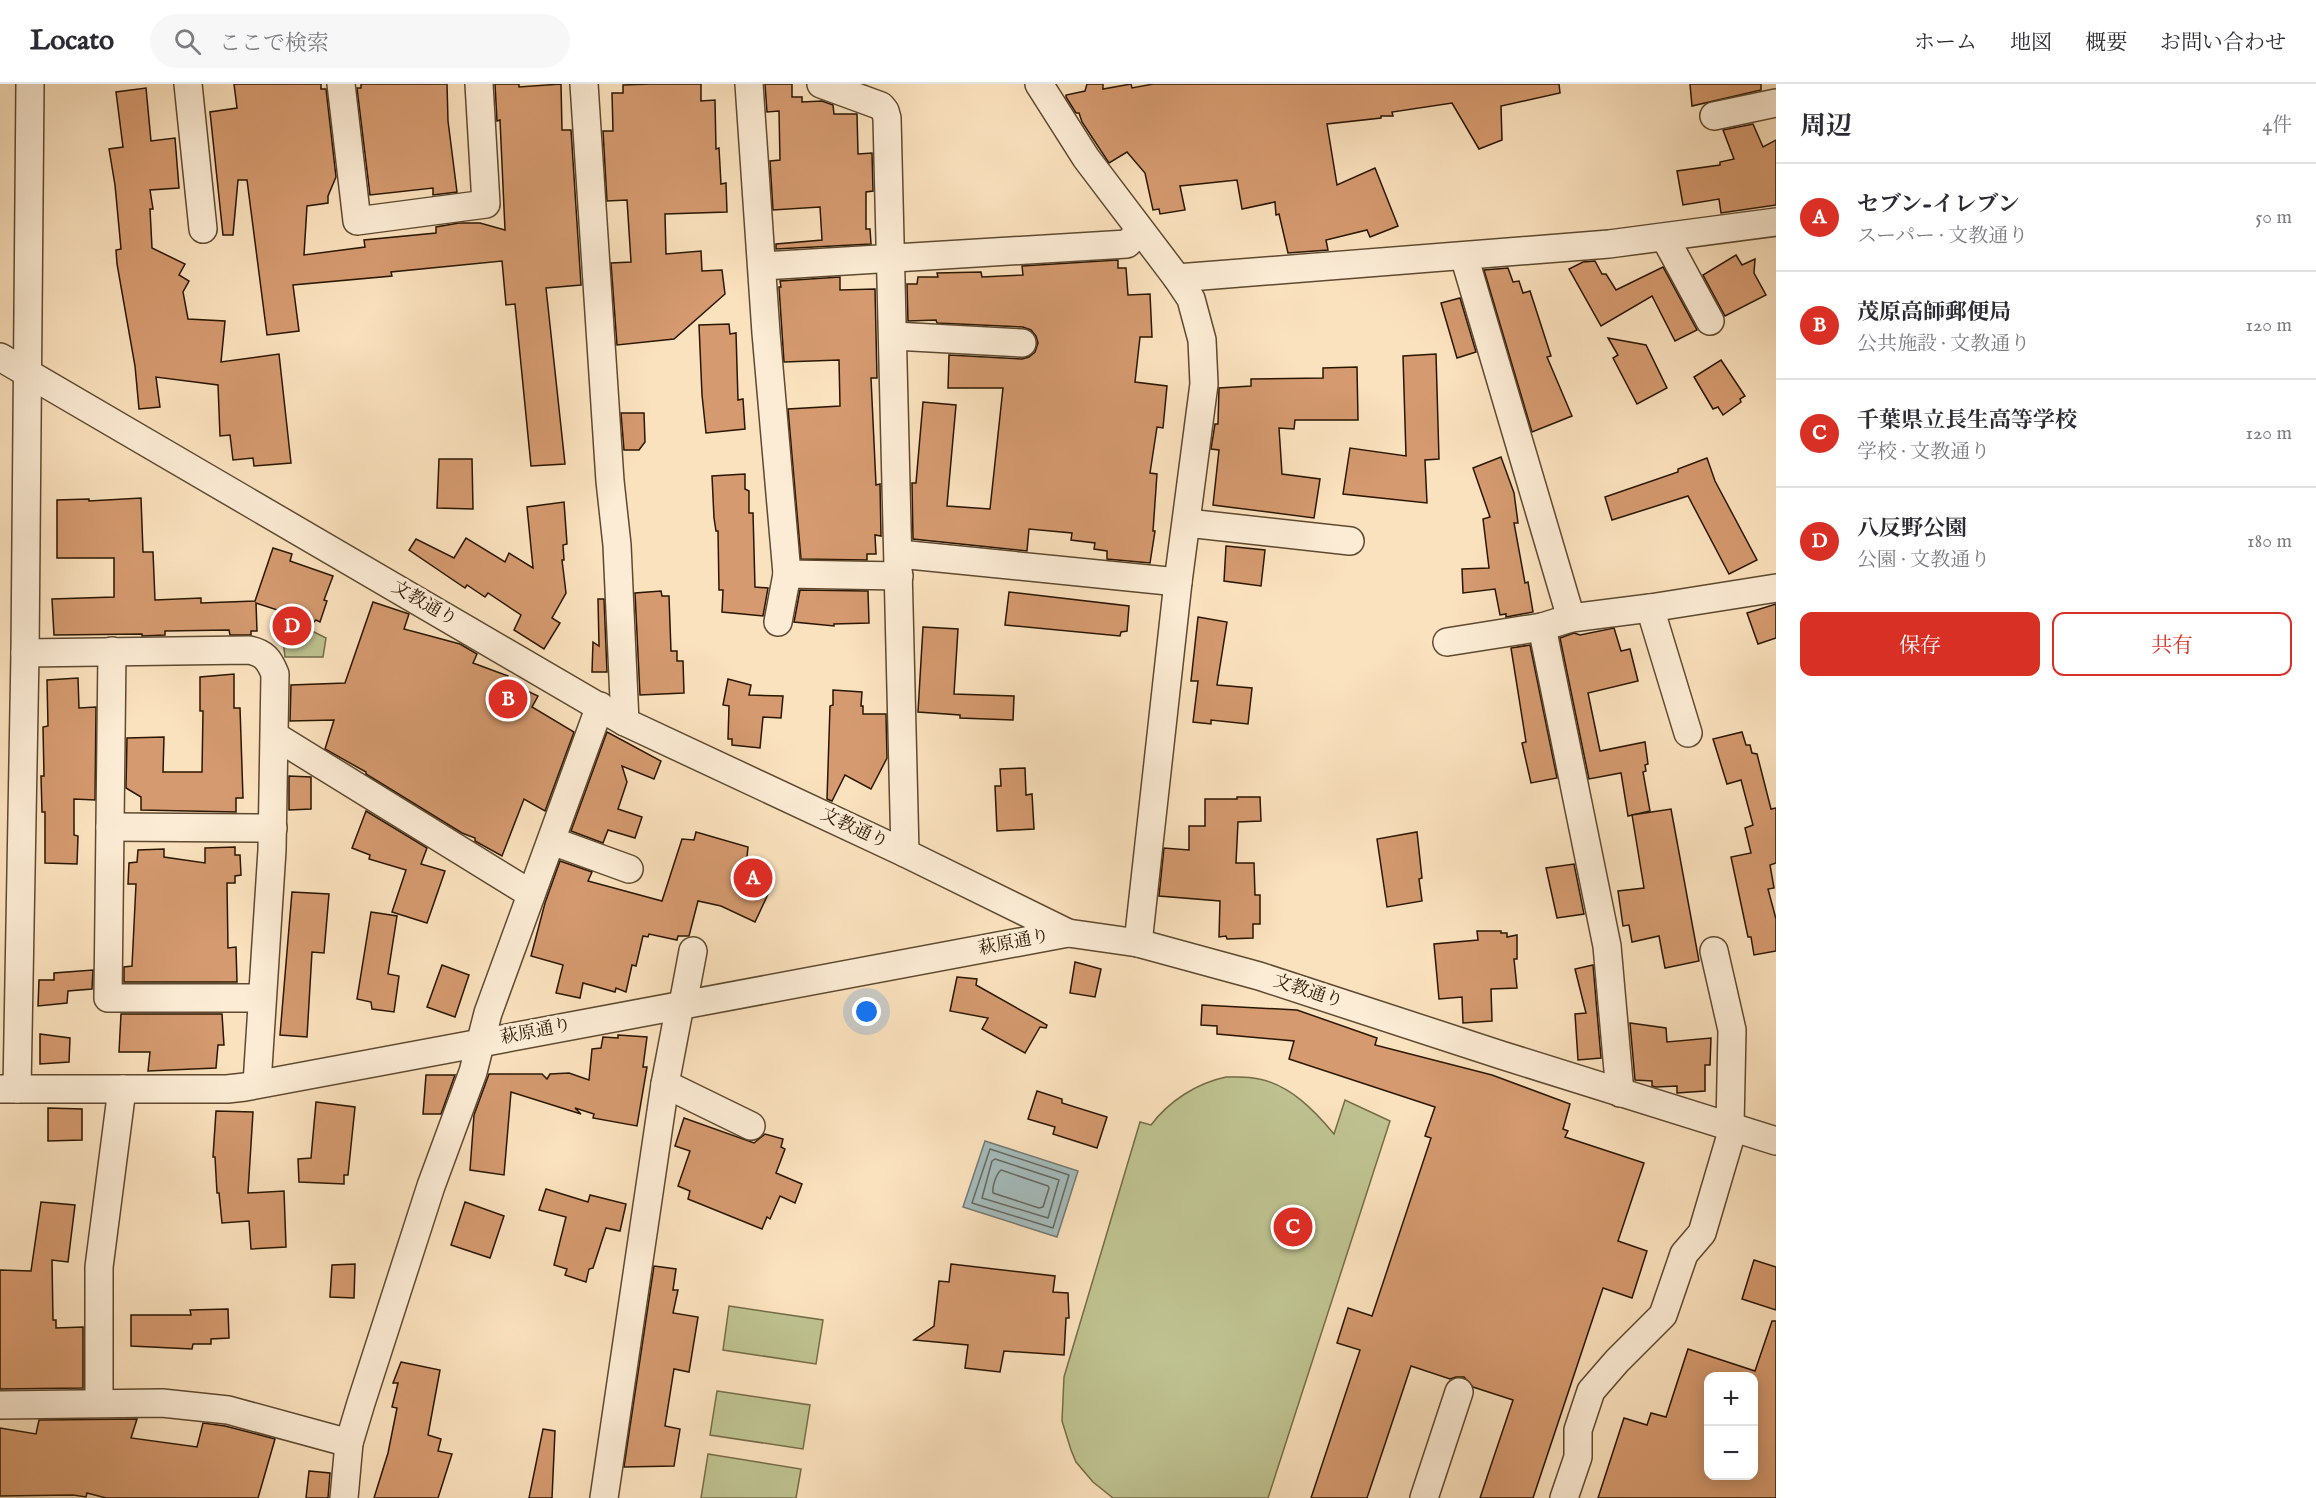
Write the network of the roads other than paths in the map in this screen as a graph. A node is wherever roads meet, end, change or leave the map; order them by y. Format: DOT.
graph roads {
  1 [pos="30,84"];
  2 [pos="188,84"];
  3 [pos="340,84"];
  4 [pos="479,84"];
  5 [pos="584,84"];
  6 [pos="749,84"];
  7 [pos="820,84"];
  8 [pos="1044,85"];
  9 [pos="1776,103"];
  10 [pos="1714,116"];
  11 [pos="1776,222"];
  12 [pos="203,229"];
  13 [pos="1140,231"];
  14 [pos="1665,238"];
  15 [pos="1464,256"];
  16 [pos="891,259"];
  17 [pos="763,266"];
  18 [pos="1177,278"];
  19 [pos="1710,321"];
  20 [pos="894,336"];
  21 [pos="1022,343"];
  22 [pos="0,357"];
  23 [pos="27,371"];
  24 [pos="1186,523"];
  25 [pos="1350,541"];
  26 [pos="899,565"];
  27 [pos="787,574"];
  28 [pos="1178,582"];
  29 [pos="1776,588"];
  30 [pos="1650,608"];
  31 [pos="1571,618"];
  32 [pos="778,622"];
  33 [pos="1542,627"];
  34 [pos="1447,642"];
  35 [pos="112,651"];
  36 [pos="25,653"];
  37 [pos="600,706"];
  38 [pos="625,722"];
  39 [pos="1688,733"];
  40 [pos="275,736"];
  41 [pos="11,823"];
  42 [pos="110,827"];
  43 [pos="273,828"];
  44 [pos="552,841"];
  45 [pos="905,853"];
  46 [pos="629,869"];
  47 [pos="531,894"];
  48 [pos="1068,933"];
  49 [pos="1138,943"];
  50 [pos="693,951"];
  51 [pos="1714,951"];
  52 [pos="262,998"];
  53 [pos="681,1005"];
  54 [pos="479,1043"];
  55 [pos="257,1084"];
  56 [pos="665,1084"];
  57 [pos="8,1089"];
  58 [pos="122,1089"];
  59 [pos="1620,1093"];
  60 [pos="751,1126"];
  61 [pos="1732,1127"];
  62 [pos="1776,1141"];
  63 [pos="1460,1392"];
  64 [pos="99,1403"];
  65 [pos="0,1405"];
  66 [pos="350,1443"];
  67 [pos="344,1498"];
  68 [pos="603,1498"];
  69 [pos="1424,1498"];
  70 [pos="1564,1498"];
  1 -- 23 [label="street"];
  2 -- 12 [label="street"];
  3 -- 4 [label="street"];
  5 -- 38 [label="street"];
  6 -- 17 [label="street"];
  7 -- 16 [label="street"];
  8 -- 13 [label="street"];
  9 -- 10 [label="street"];
  11 -- 14 [label="street"];
  13 -- 16 [label="street"];
  13 -- 18 [label="street"];
  14 -- 15 [label="street"];
  14 -- 19 [label="street"];
  15 -- 18 [label="street"];
  15 -- 31 [label="street"];
  16 -- 17 [label="street"];
  16 -- 20 [label="street"];
  17 -- 27 [label="street"];
  18 -- 24 [label="street"];
  20 -- 21 [label="street"];
  20 -- 26 [label="street"];
  22 -- 23 [label="street, 文教通り"];
  23 -- 36 [label="street"];
  23 -- 37 [label="street, 文教通り"];
  24 -- 25 [label="street"];
  24 -- 28 [label="street"];
  26 -- 27 [label="street"];
  26 -- 28 [label="street"];
  26 -- 45 [label="street"];
  27 -- 32 [label="street"];
  28 -- 49 [label="street"];
  29 -- 30 [label="street"];
  30 -- 31 [label="street"];
  30 -- 39 [label="street"];
  31 -- 33 [label="street"];
  33 -- 34 [label="street"];
  33 -- 59 [label="street"];
  35 -- 36 [label="street"];
  35 -- 40 [label="street"];
  35 -- 42 [label="street"];
  36 -- 41 [label="street"];
  37 -- 38 [label="street, 文教通り"];
  37 -- 44 [label="street"];
  38 -- 45 [label="street, 文教通り"];
  40 -- 43 [label="street"];
  40 -- 47 [label="street"];
  41 -- 57 [label="street"];
  42 -- 43 [label="street"];
  42 -- 52 [label="street"];
  43 -- 52 [label="street"];
  44 -- 46 [label="street"];
  44 -- 47 [label="street"];
  45 -- 48 [label="street, 文教通り"];
  47 -- 54 [label="street"];
  48 -- 49 [label="street, 文教通り"];
  48 -- 53 [label="street, 萩原通り"];
  49 -- 59 [label="street, 文教通り"];
  50 -- 53 [label="street"];
  51 -- 61 [label="street"];
  52 -- 55 [label="street"];
  53 -- 54 [label="street, 萩原通り"];
  53 -- 56 [label="street"];
  54 -- 55 [label="street, 萩原通り"];
  54 -- 66 [label="street"];
  55 -- 58 [label="street, 萩原通り"];
  56 -- 60 [label="street"];
  56 -- 68 [label="street"];
  57 -- 58 [label="street, 萩原通り"];
  58 -- 64 [label="street"];
  59 -- 61 [label="street, 文教通り"];
  61 -- 62 [label="street, 文教通り"];
  61 -- 70 [label="street"];
  63 -- 69 [label="street"];
  64 -- 65 [label="street"];
  64 -- 66 [label="street"];
  66 -- 67 [label="street"];
}
